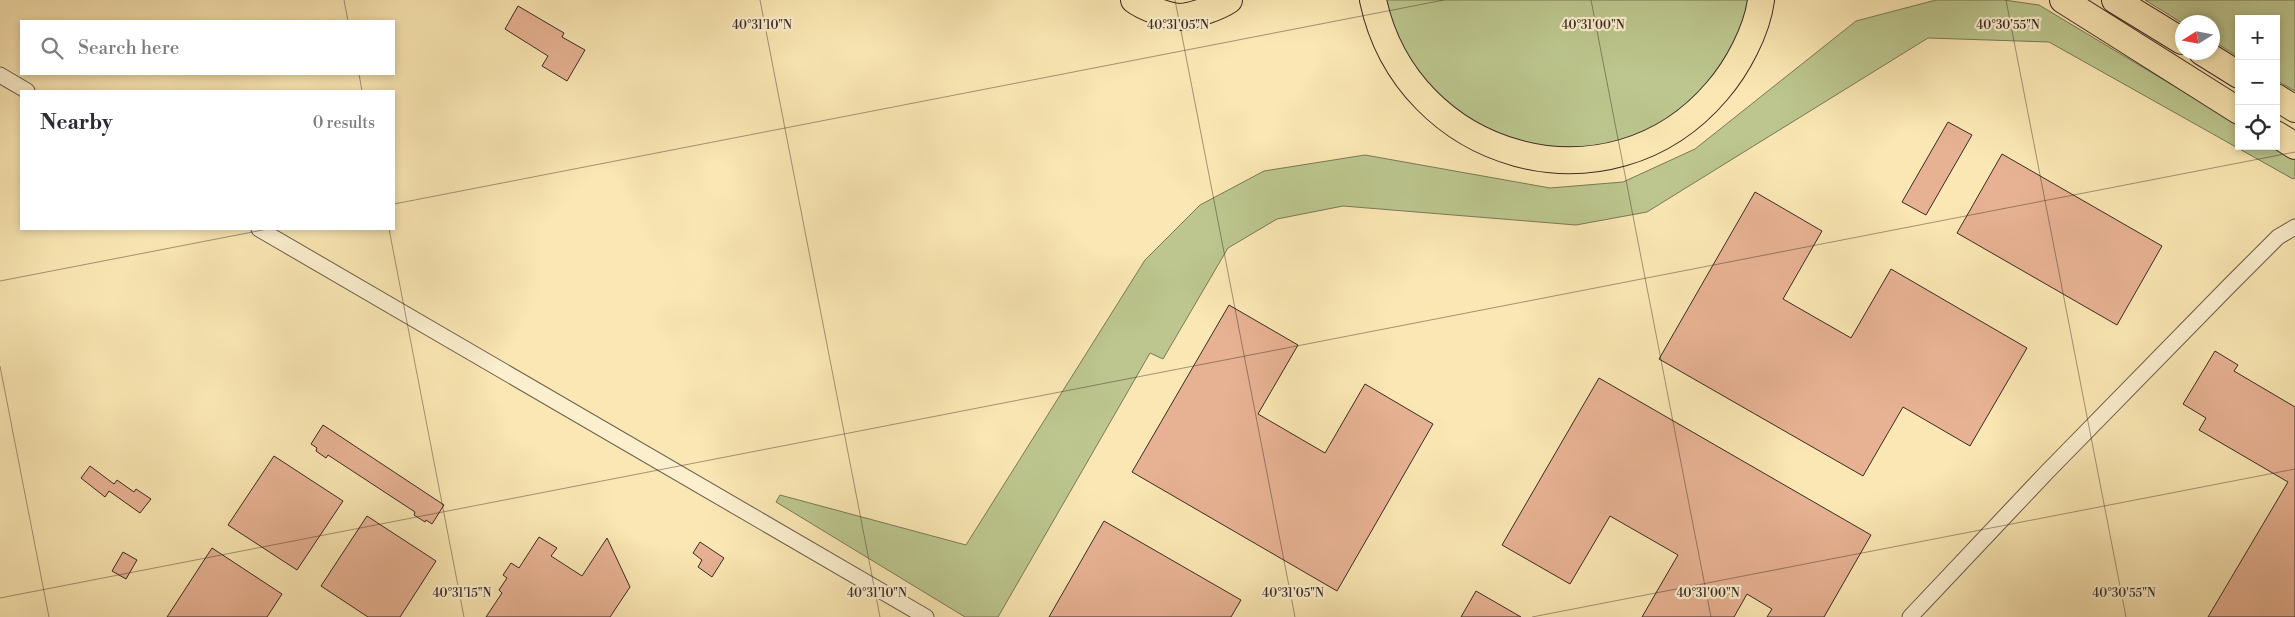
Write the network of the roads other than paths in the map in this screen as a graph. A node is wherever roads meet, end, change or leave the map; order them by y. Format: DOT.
graph roads {
  1 [pos="1134,0"];
  2 [pos="1228,0"];
  3 [pos="1373,0"];
  4 [pos="1761,0"];
  5 [pos="2063,0"];
  6 [pos="2115,0"];
  7 [pos="2175,37"];
  8 [pos="2215,60"];
  9 [pos="2235,73"];
  10 [pos="0,75"];
  11 [pos="25,90"];
  12 [pos="2280,100"];
  13 [pos="2235,108"];
  14 [pos="2295,109"];
  15 [pos="2280,137"];
  16 [pos="2295,146"];
  17 [pos="2295,227"];
  18 [pos="261,230"];
  19 [pos="926,617"];
  20 [pos="1910,617"];
  1 -- 2 [label="highway"];
  3 -- 4 [label="highway"];
  5 -- 13 [label="highway"];
  6 -- 7 [label="highway"];
  8 -- 9 [label="highway"];
  10 -- 11 [label="street"];
  12 -- 14 [label="highway"];
  15 -- 16 [label="highway"];
  17 -- 20 [label="street"];
  18 -- 19 [label="street"];
}
